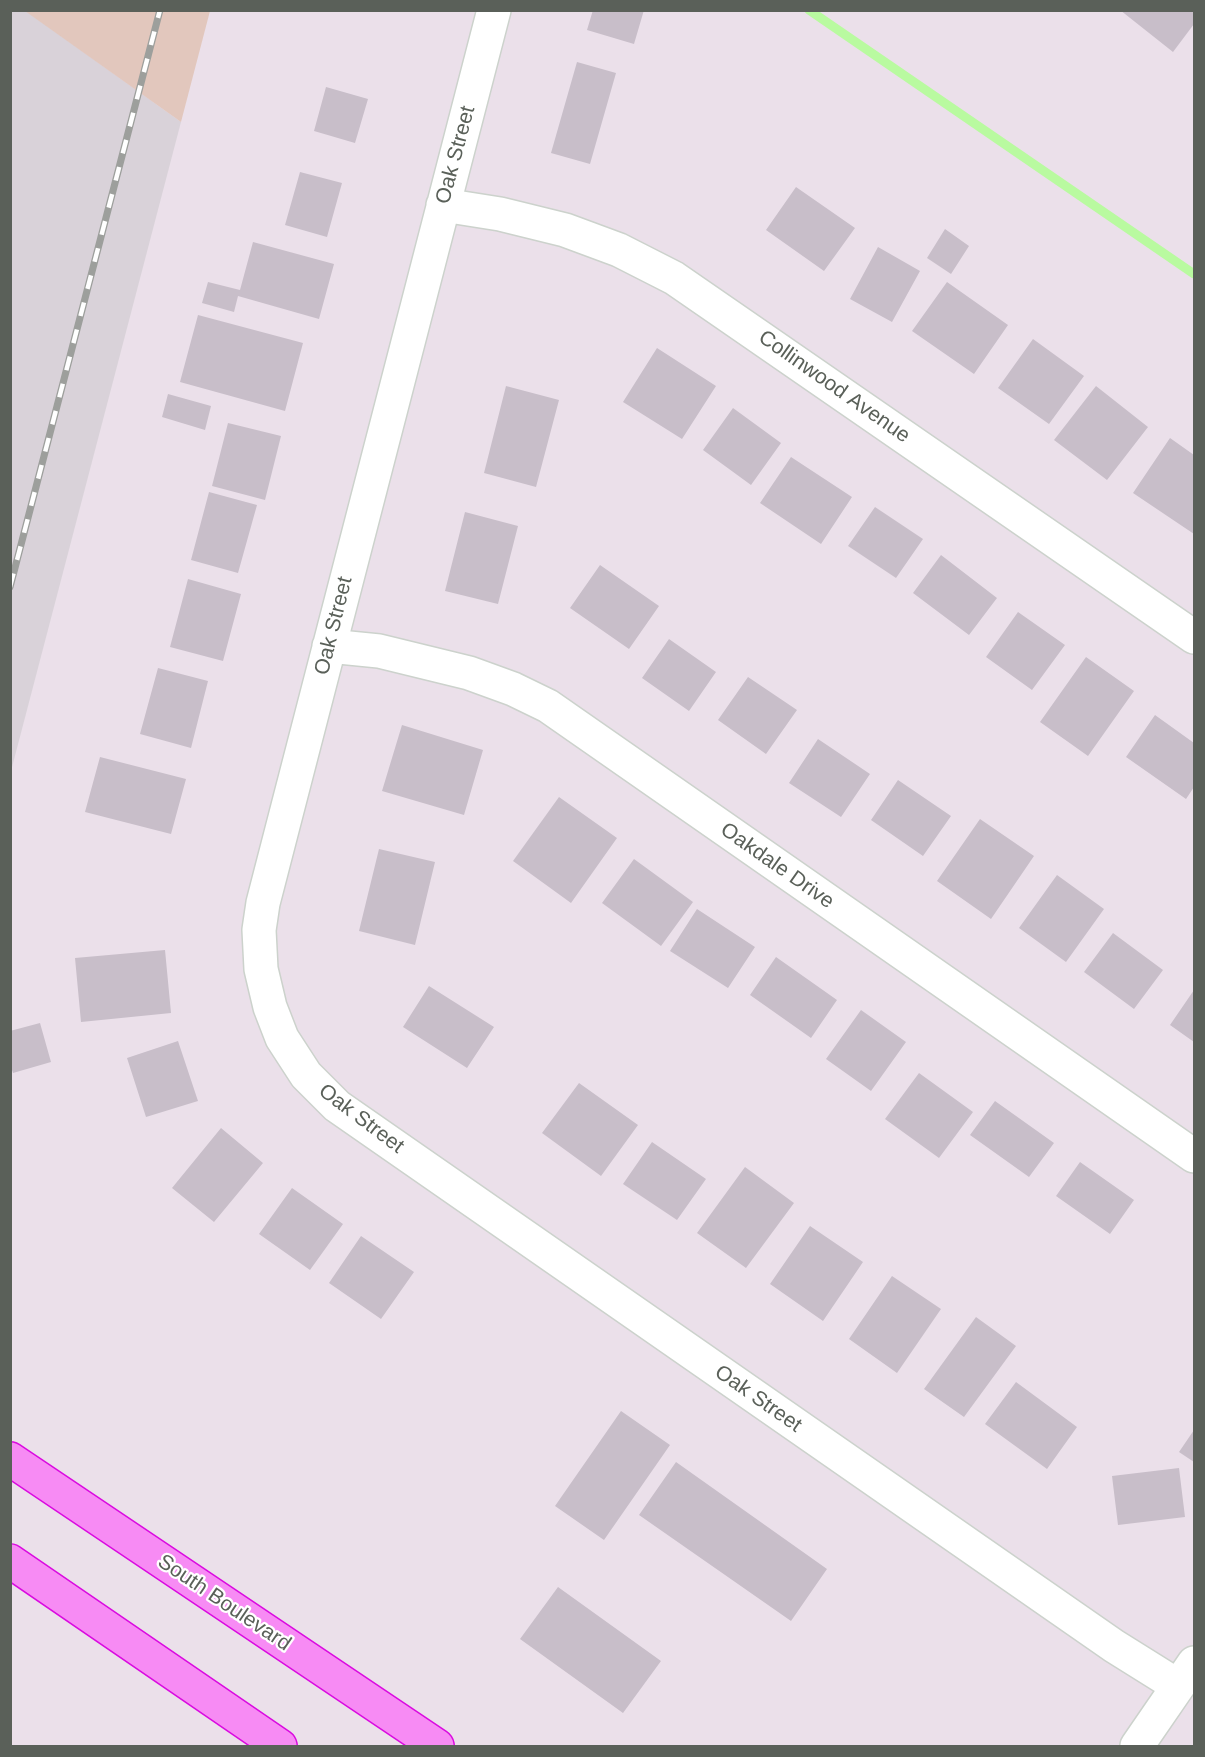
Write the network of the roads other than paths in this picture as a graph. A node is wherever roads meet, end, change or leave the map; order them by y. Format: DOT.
graph roads {
  1 [pos="494,10"];
  2 [pos="443,205"];
  3 [pos="1194,638"];
  4 [pos="329,646"];
  5 [pos="1194,1156"];
  6 [pos="10,1459"];
  7 [pos="10,1561"];
  8 [pos="1186,1675"];
  9 [pos="280,1746"];
  10 [pos="437,1746"];
  11 [pos="1137,1746"];
  1 -- 2 [label="street, Oak Street"];
  2 -- 3 [label="street, Collinwood Avenue"];
  2 -- 4 [label="street, Oak Street"];
  4 -- 5 [label="street, Oakdale Drive"];
  4 -- 8 [label="street, Oak Street"];
  6 -- 10 [label="highway, South Boulevard"];
  7 -- 9 [label="highway"];
  8 -- 11 [label="street"];
}
